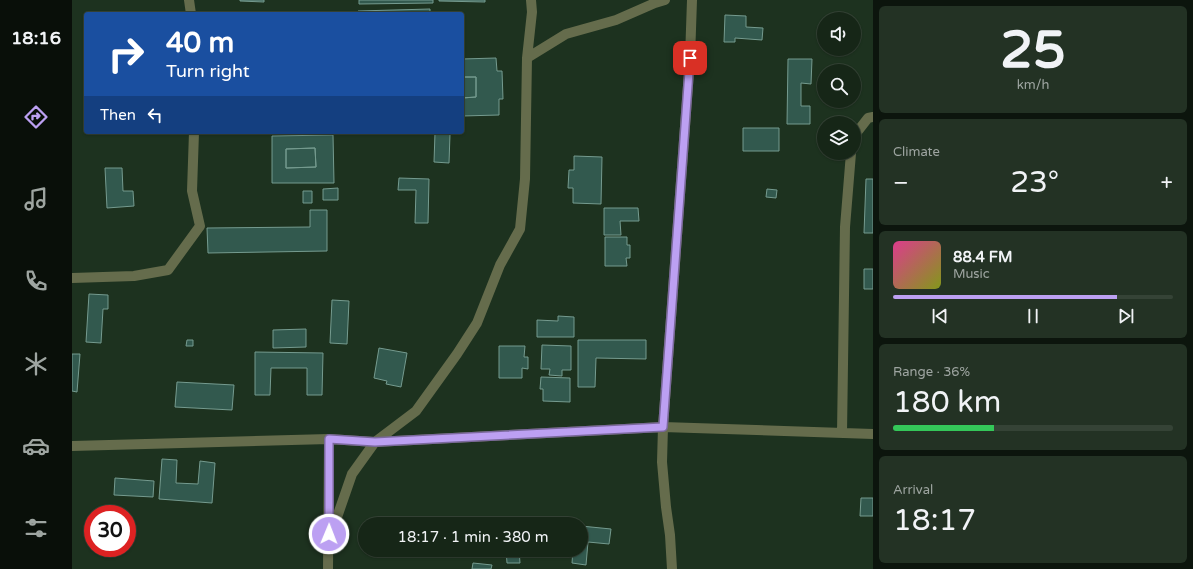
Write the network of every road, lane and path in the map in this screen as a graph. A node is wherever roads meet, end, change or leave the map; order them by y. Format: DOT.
graph roads {
  1 [pos="189,0"];
  2 [pos="531,0"];
  3 [pos="537,0"];
  4 [pos="665,0"];
  5 [pos="692,0"];
  6 [pos="191,12"];
  7 [pos="532,12"];
  8 [pos="527,58"];
  9 [pos="873,117"];
  10 [pos="861,127"];
  11 [pos="194,134"];
  12 [pos="850,160"];
  13 [pos="72,278"];
  14 [pos="663,427"];
  15 [pos="842,433"];
  16 [pos="873,434"];
  17 [pos="329,439"];
  18 [pos="375,442"];
  19 [pos="72,446"];
  20 [pos="329,534"];
  21 [pos="328,569"];
  22 [pos="672,569"];
  1 -- 6 [label="street"];
  2 -- 7 [label="street"];
  3 -- 7 [label="street"];
  4 -- 8 [label="street"];
  5 -- 14 [label="street"];
  7 -- 8 [label="street"];
  8 -- 18 [label="street"];
  9 -- 10 [label="street"];
  11 -- 13 [label="street"];
  12 -- 15 [label="street"];
  14 -- 15 [label="street"];
  14 -- 18 [label="street"];
  14 -- 22 [label="street"];
  15 -- 16 [label="street"];
  17 -- 18 [label="street"];
  17 -- 19 [label="street"];
  17 -- 20 [label="street"];
  18 -- 20 [label="street"];
  20 -- 21 [label="street"];
}
